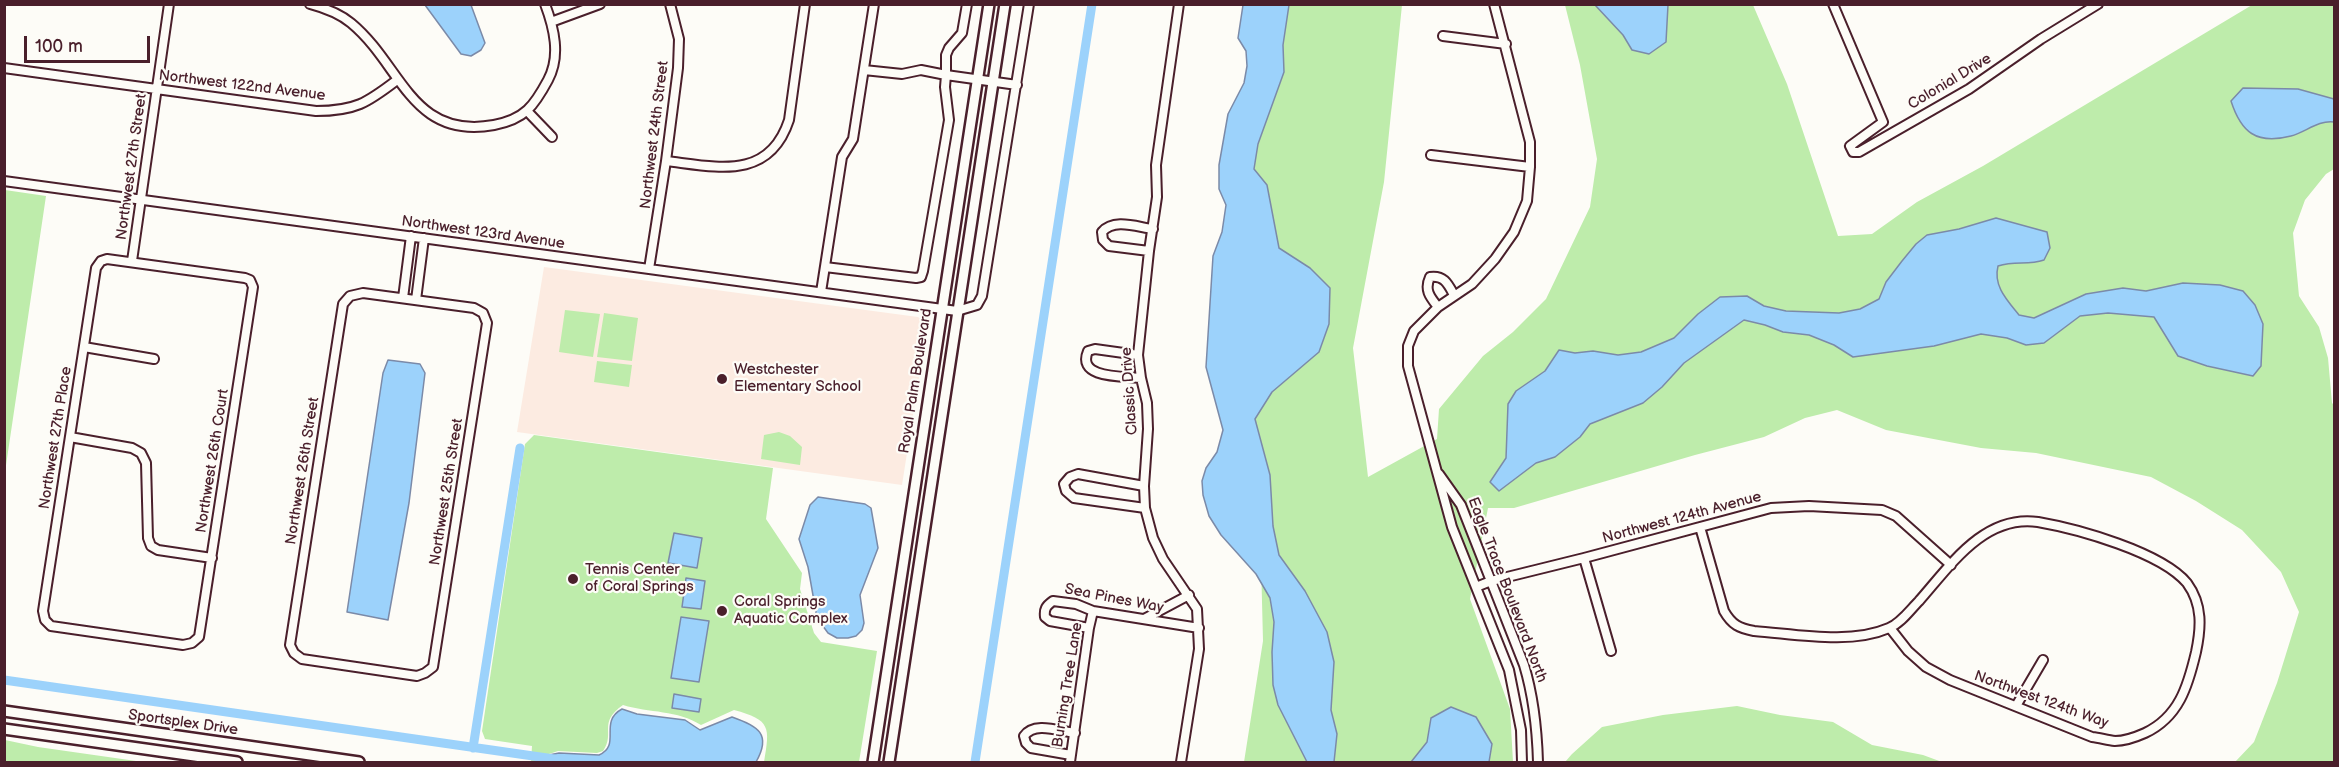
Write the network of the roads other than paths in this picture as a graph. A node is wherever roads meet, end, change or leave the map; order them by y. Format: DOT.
graph roads {
  1 [pos="169,4"];
  2 [pos="310,4"];
  3 [pos="545,4"];
  4 [pos="600,4"];
  5 [pos="670,4"];
  6 [pos="806,4"];
  7 [pos="874,4"];
  8 [pos="967,4"];
  9 [pos="989,4"];
  10 [pos="1005,4"];
  11 [pos="1029,4"];
  12 [pos="1179,4"];
  13 [pos="1494,4"];
  14 [pos="2098,4"];
  15 [pos="1834,5"];
  16 [pos="552,22"];
  17 [pos="1443,36"];
  18 [pos="1506,44"];
  19 [pos="4,68"];
  20 [pos="864,70"];
  21 [pos="946,75"];
  22 [pos="397,80"];
  23 [pos="978,80"];
  24 [pos="993,82"];
  25 [pos="1017,85"];
  26 [pos="157,89"];
  27 [pos="528,112"];
  28 [pos="552,137"];
  29 [pos="1431,154"];
  30 [pos="666,161"];
  31 [pos="1530,167"];
  32 [pos="4,181"];
  33 [pos="141,199"];
  34 [pos="1153,229"];
  35 [pos="411,237"];
  36 [pos="424,238"];
  37 [pos="1149,251"];
  38 [pos="132,261"];
  39 [pos="825,267"];
  40 [pos="649,269"];
  41 [pos="822,292"];
  42 [pos="1454,295"];
  43 [pos="403,298"];
  44 [pos="416,300"];
  45 [pos="1438,307"];
  46 [pos="943,308"];
  47 [pos="957,311"];
  48 [pos="84,347"];
  49 [pos="1138,355"];
  50 [pos="154,359"];
  51 [pos="1141,378"];
  52 [pos="70,438"];
  53 [pos="1436,470"];
  54 [pos="1144,486"];
  55 [pos="1145,508"];
  56 [pos="1700,527"];
  57 [pos="212,558"];
  58 [pos="1584,558"];
  59 [pos="1951,565"];
  60 [pos="1491,581"];
  61 [pos="1476,587"];
  62 [pos="1189,595"];
  63 [pos="1093,611"];
  64 [pos="1144,619"];
  65 [pos="1089,628"];
  66 [pos="1199,628"];
  67 [pos="1890,628"];
  68 [pos="192,643"];
  69 [pos="1611,651"];
  70 [pos="2043,660"];
  71 [pos="425,673"];
  72 [pos="2016,706"];
  73 [pos="4,711"];
  74 [pos="4,729"];
  75 [pos="1075,733"];
  76 [pos="1071,759"];
  77 [pos="237,762"];
  78 [pos="359,762"];
  79 [pos="873,762"];
  80 [pos="889,762"];
  81 [pos="1181,762"];
  82 [pos="1522,762"];
  83 [pos="1538,762"];
  1 -- 26 [label="street, Northwest 27th Street"];
  2 -- 22 [label="street"];
  3 -- 16 [label="street"];
  4 -- 16 [label="street"];
  5 -- 30 [label="street, Northwest 24th Street"];
  6 -- 30 [label="street"];
  7 -- 20 [label="street"];
  8 -- 21 [label="street"];
  9 -- 23 [label="street, Royal Palm Boulevard"];
  10 -- 24 [label="street, Royal Palm Boulevard"];
  11 -- 25 [label="street"];
  12 -- 34 [label="street, Classic Drive"];
  13 -- 18 [label="street, Eagle Trace Boulevard North"];
  14 -- 15 [label="street, Colonial Drive"];
  16 -- 27 [label="street"];
  17 -- 18 [label="street"];
  18 -- 31 [label="street, Eagle Trace Boulevard North"];
  19 -- 26 [label="street, Northwest 122nd Avenue"];
  20 -- 21 [label="street"];
  20 -- 39 [label="street"];
  21 -- 23 [label="street"];
  21 -- 39 [label="street"];
  22 -- 26 [label="street, Northwest 122nd Avenue"];
  22 -- 27 [label="street"];
  23 -- 24 [label="street"];
  23 -- 46 [label="street, Royal Palm Boulevard"];
  24 -- 25 [label="street"];
  24 -- 47 [label="street, Royal Palm Boulevard"];
  25 -- 47 [label="street"];
  26 -- 33 [label="street, Northwest 27th Street"];
  27 -- 28 [label="street"];
  29 -- 31 [label="street"];
  30 -- 40 [label="street, Northwest 24th Street"];
  31 -- 42 [label="street, Eagle Trace Boulevard North"];
  32 -- 33 [label="street, Northwest 123rd Avenue"];
  33 -- 35 [label="street, Northwest 123rd Avenue"];
  33 -- 38 [label="street, Northwest 27th Street"];
  34 -- 37 [label="street, Classic Drive"];
  34 -- 37 [label="street"];
  35 -- 36 [label="street, Northwest 123rd Avenue"];
  35 -- 43 [label="street"];
  36 -- 40 [label="street, Northwest 123rd Avenue"];
  36 -- 44 [label="street"];
  37 -- 49 [label="street, Classic Drive"];
  38 -- 48 [label="street, Northwest 27th Place"];
  38 -- 57 [label="street, Northwest 26th Court"];
  39 -- 41 [label="street"];
  40 -- 41 [label="street, Northwest 123rd Avenue"];
  41 -- 46 [label="street, Northwest 123rd Avenue"];
  42 -- 45 [label="street, Eagle Trace Boulevard North"];
  42 -- 45 [label="street"];
  43 -- 44 [label="street"];
  43 -- 71 [label="street, Northwest 26th Street"];
  44 -- 71 [label="street, Northwest 25th Street"];
  45 -- 53 [label="street, Eagle Trace Boulevard North"];
  46 -- 47 [label="street, Northwest 123rd Avenue"];
  46 -- 79 [label="street, Royal Palm Boulevard"];
  47 -- 80 [label="street, Royal Palm Boulevard"];
  48 -- 50 [label="street"];
  48 -- 52 [label="street, Northwest 27th Place"];
  49 -- 51 [label="street, Classic Drive"];
  49 -- 51 [label="street"];
  51 -- 54 [label="street, Classic Drive"];
  52 -- 57 [label="street"];
  52 -- 68 [label="street, Northwest 27th Place"];
  53 -- 60 [label="street, Eagle Trace Boulevard North"];
  53 -- 61 [label="street, Eagle Trace Boulevard North"];
  54 -- 55 [label="street, Classic Drive"];
  54 -- 55 [label="street"];
  55 -- 62 [label="street, Classic Drive"];
  56 -- 58 [label="street, Northwest 124th Avenue"];
  56 -- 59 [label="street, Northwest 124th Avenue"];
  56 -- 67 [label="street, Northwest 124th Way"];
  57 -- 68 [label="street, Northwest 26th Court"];
  58 -- 60 [label="street, Northwest 124th Avenue"];
  58 -- 69 [label="street"];
  59 -- 67 [label="street, Northwest 124th Way"];
  59 -- 72 [label="street, Northwest 124th Way"];
  60 -- 61 [label="street, Northwest 124th Avenue"];
  60 -- 83 [label="street, Eagle Trace Boulevard North"];
  61 -- 82 [label="street, Eagle Trace Boulevard North"];
  62 -- 64 [label="street"];
  62 -- 66 [label="street, Classic Drive"];
  63 -- 64 [label="street, Sea Pines Way"];
  63 -- 65 [label="street, Burning Tree Lane"];
  63 -- 65 [label="street, Sea Pines Way"];
  64 -- 66 [label="street, Sea Pines Way"];
  65 -- 75 [label="street, Burning Tree Lane"];
  66 -- 81 [label="street, Classic Drive"];
  67 -- 72 [label="street, Northwest 124th Way"];
  70 -- 72 [label="street"];
  73 -- 78 [label="street, Sportsplex Drive"];
  74 -- 77 [label="street"];
  75 -- 76 [label="street, Burning Tree Lane"];
  75 -- 76 [label="street"];
}
